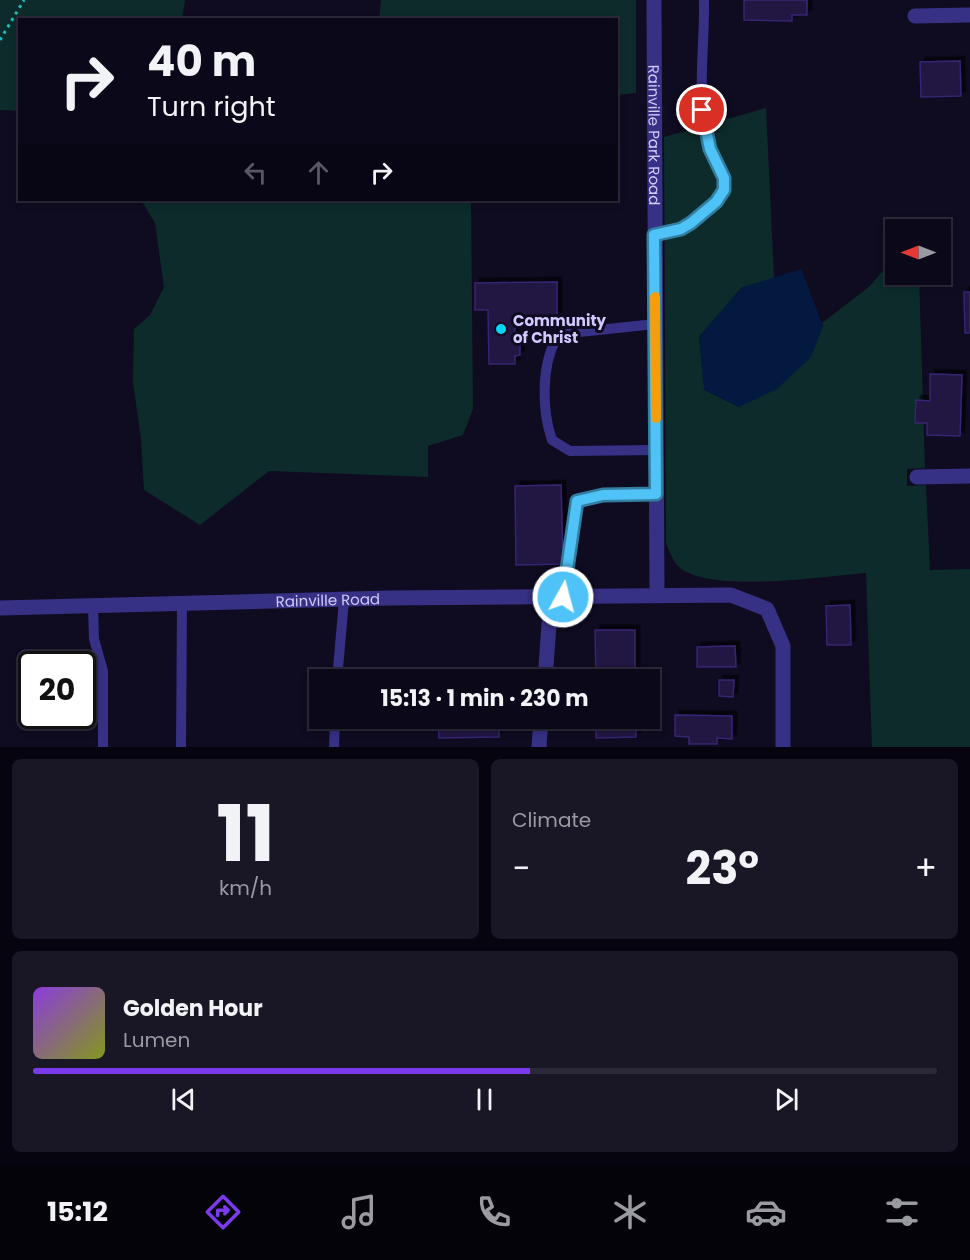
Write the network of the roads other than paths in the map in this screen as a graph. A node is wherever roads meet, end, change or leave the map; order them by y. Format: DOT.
graph roads {
  1 [pos="654,0"];
  2 [pos="704,0"];
  3 [pos="970,15"];
  4 [pos="915,16"];
  5 [pos="654,235"];
  6 [pos="655,324"];
  7 [pos="656,450"];
  8 [pos="970,476"];
  9 [pos="917,477"];
  10 [pos="656,494"];
  11 [pos="657,595"];
  12 [pos="557,597"];
  13 [pos="344,600"];
  14 [pos="182,604"];
  15 [pos="93,606"];
  16 [pos="0,608"];
  17 [pos="338,669"];
  18 [pos="547,669"];
  19 [pos="335,729"];
  20 [pos="540,729"];
  21 [pos="103,747"];
  22 [pos="181,747"];
  23 [pos="334,747"];
  24 [pos="539,747"];
  25 [pos="783,747"];
  1 -- 5 [label="street, Rainville Park Road"];
  2 -- 5 [label="lane"];
  3 -- 4 [label="street"];
  5 -- 6 [label="street, Rainville Park Road"];
  6 -- 7 [label="street, Rainville Park Road"];
  6 -- 7 [label="lane"];
  7 -- 10 [label="street, Rainville Park Road"];
  8 -- 9 [label="street"];
  10 -- 11 [label="street, Rainville Park Road"];
  10 -- 12 [label="lane"];
  11 -- 12 [label="street, Rainville Road"];
  11 -- 25 [label="street, Rainville Road"];
  12 -- 13 [label="street, Rainville Road"];
  12 -- 18 [label="street"];
  13 -- 14 [label="street, Rainville Road"];
  13 -- 17 [label="lane"];
  14 -- 15 [label="street, Rainville Road"];
  14 -- 22 [label="lane"];
  15 -- 16 [label="street, Rainville Road"];
  15 -- 21 [label="lane"];
  19 -- 23 [label="lane"];
  20 -- 24 [label="street"];
}
